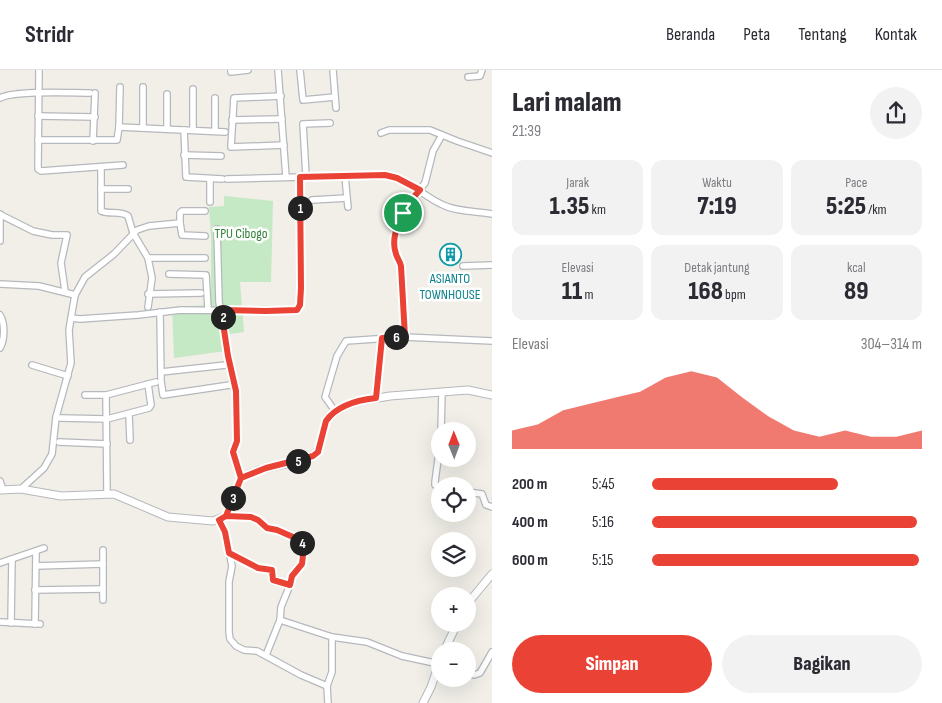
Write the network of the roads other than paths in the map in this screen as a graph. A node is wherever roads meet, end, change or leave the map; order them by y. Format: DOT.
graph roads {
  1 [pos="39,70"];
  2 [pos="231,70"];
  3 [pos="248,70"];
  4 [pos="278,70"];
  5 [pos="300,70"];
  6 [pos="333,70"];
  7 [pos="482,70"];
  8 [pos="468,77"];
  9 [pos="120,87"];
  10 [pos="143,87"];
  11 [pos="193,90"];
  12 [pos="38,94"];
  13 [pos="167,94"];
  14 [pos="281,96"];
  15 [pos="335,97"];
  16 [pos="0,98"];
  17 [pos="215,98"];
  18 [pos="336,108"];
  19 [pos="38,116"];
  20 [pos="95,117"];
  21 [pos="282,119"];
  22 [pos="232,120"];
  23 [pos="330,123"];
  24 [pos="119,127"];
  25 [pos="143,128"];
  26 [pos="167,129"];
  27 [pos="184,130"];
  28 [pos="193,130"];
  29 [pos="215,131"];
  30 [pos="225,132"];
  31 [pos="381,133"];
  32 [pos="442,135"];
  33 [pos="38,140"];
  34 [pos="93,141"];
  35 [pos="284,145"];
  36 [pos="492,153"];
  37 [pos="184,155"];
  38 [pos="221,156"];
  39 [pos="123,165"];
  40 [pos="101,167"];
  41 [pos="345,175"];
  42 [pos="303,176"];
  43 [pos="286,177"];
  44 [pos="210,180"];
  45 [pos="128,189"];
  46 [pos="101,190"];
  47 [pos="420,190"];
  48 [pos="347,198"];
  49 [pos="312,200"];
  50 [pos="210,202"];
  51 [pos="348,207"];
  52 [pos="205,211"];
  53 [pos="0,214"];
  54 [pos="492,214"];
  55 [pos="180,223"];
  56 [pos="217,229"];
  57 [pos="133,233"];
  58 [pos="205,236"];
  59 [pos="0,241"];
  60 [pos="148,258"];
  61 [pos="205,258"];
  62 [pos="492,264"];
  63 [pos="463,266"];
  64 [pos="168,274"];
  65 [pos="0,284"];
  66 [pos="65,292"];
  67 [pos="201,293"];
  68 [pos="148,294"];
  69 [pos="75,295"];
  70 [pos="148,307"];
  71 [pos="208,310"];
  72 [pos="221,310"];
  73 [pos="160,312"];
  74 [pos="0,315"];
  75 [pos="70,318"];
  76 [pos="405,337"];
  77 [pos="382,338"];
  78 [pos="492,341"];
  79 [pos="0,348"];
  80 [pos="32,365"];
  81 [pos="226,365"];
  82 [pos="161,372"];
  83 [pos="68,376"];
  84 [pos="156,382"];
  85 [pos="148,384"];
  86 [pos="230,385"];
  87 [pos="442,392"];
  88 [pos="85,395"];
  89 [pos="106,395"];
  90 [pos="492,395"];
  91 [pos="376,398"];
  92 [pos="335,411"];
  93 [pos="129,414"];
  94 [pos="60,418"];
  95 [pos="107,419"];
  96 [pos="442,422"];
  97 [pos="130,440"];
  98 [pos="59,442"];
  99 [pos="107,444"];
  100 [pos="241,478"];
  101 [pos="0,482"];
  102 [pos="21,489"];
  103 [pos="2,490"];
  104 [pos="107,494"];
  105 [pos="476,494"];
  106 [pos="492,507"];
  107 [pos="226,516"];
  108 [pos="219,520"];
  109 [pos="44,548"];
  110 [pos="103,550"];
  111 [pos="36,551"];
  112 [pos="229,553"];
  113 [pos="12,559"];
  114 [pos="0,563"];
  115 [pos="103,564"];
  116 [pos="36,566"];
  117 [pos="492,574"];
  118 [pos="290,585"];
  119 [pos="103,588"];
  120 [pos="35,590"];
  121 [pos="476,593"];
  122 [pos="103,600"];
  123 [pos="280,620"];
  124 [pos="0,622"];
  125 [pos="11,623"];
  126 [pos="332,637"];
  127 [pos="492,652"];
  128 [pos="266,656"];
  129 [pos="431,661"];
  130 [pos="476,674"];
  131 [pos="327,686"];
  132 [pos="431,687"];
  133 [pos="328,703"];
  134 [pos="423,703"];
  1 -- 12 [label="street"];
  2 -- 3 [label="street"];
  4 -- 14 [label="street"];
  5 -- 15 [label="street"];
  6 -- 15 [label="street"];
  7 -- 8 [label="street"];
  9 -- 24 [label="street"];
  10 -- 25 [label="street"];
  11 -- 28 [label="street"];
  12 -- 16 [label="street"];
  12 -- 19 [label="street"];
  12 -- 20 [label="street"];
  13 -- 26 [label="street"];
  14 -- 21 [label="street"];
  14 -- 22 [label="street"];
  15 -- 18 [label="street"];
  17 -- 29 [label="street"];
  19 -- 20 [label="street"];
  19 -- 33 [label="street"];
  20 -- 34 [label="street"];
  21 -- 22 [label="street"];
  21 -- 35 [label="street"];
  22 -- 35 [label="street"];
  23 -- 42 [label="street"];
  24 -- 25 [label="street"];
  24 -- 34 [label="street"];
  25 -- 26 [label="street"];
  26 -- 27 [label="street"];
  27 -- 28 [label="street"];
  27 -- 37 [label="street"];
  28 -- 29 [label="street"];
  29 -- 30 [label="street"];
  31 -- 32 [label="street"];
  32 -- 36 [label="street"];
  32 -- 47 [label="street"];
  33 -- 34 [label="street"];
  33 -- 40 [label="street"];
  35 -- 43 [label="street"];
  37 -- 38 [label="street"];
  37 -- 44 [label="street"];
  39 -- 40 [label="street"];
  40 -- 46 [label="street"];
  41 -- 42 [label="street"];
  41 -- 47 [label="street"];
  41 -- 48 [label="street"];
  42 -- 43 [label="street"];
  42 -- 72 [label="street"];
  43 -- 44 [label="street"];
  44 -- 50 [label="street"];
  45 -- 46 [label="street"];
  46 -- 57 [label="street"];
  47 -- 54 [label="street"];
  47 -- 76 [label="street"];
  48 -- 49 [label="street"];
  48 -- 51 [label="street"];
  52 -- 55 [label="street"];
  53 -- 59 [label="street"];
  53 -- 66 [label="street"];
  55 -- 57 [label="street"];
  55 -- 58 [label="street"];
  56 -- 72 [label="street"];
  57 -- 60 [label="street"];
  57 -- 69 [label="street"];
  60 -- 61 [label="street"];
  60 -- 68 [label="street"];
  62 -- 63 [label="street"];
  64 -- 71 [label="street"];
  65 -- 66 [label="street"];
  66 -- 69 [label="street"];
  67 -- 68 [label="street"];
  68 -- 70 [label="street"];
  69 -- 75 [label="street"];
  71 -- 72 [label="street"];
  71 -- 73 [label="street"];
  72 -- 100 [label="street"];
  73 -- 75 [label="street"];
  73 -- 82 [label="street"];
  74 -- 79 [label="street"];
  75 -- 83 [label="street"];
  76 -- 77 [label="street"];
  76 -- 78 [label="street"];
  77 -- 91 [label="street"];
  77 -- 92 [label="street"];
  80 -- 83 [label="street"];
  81 -- 82 [label="street"];
  82 -- 86 [label="street"];
  83 -- 102 [label="street"];
  84 -- 85 [label="street"];
  85 -- 89 [label="street"];
  85 -- 93 [label="street"];
  87 -- 90 [label="street"];
  87 -- 91 [label="street"];
  87 -- 96 [label="street"];
  88 -- 89 [label="street"];
  89 -- 95 [label="street"];
  91 -- 92 [label="street"];
  92 -- 100 [label="street"];
  93 -- 95 [label="street"];
  93 -- 97 [label="street"];
  94 -- 95 [label="street"];
  95 -- 99 [label="street"];
  98 -- 99 [label="street"];
  99 -- 104 [label="street"];
  100 -- 107 [label="street"];
  101 -- 103 [label="street"];
  102 -- 103 [label="street"];
  102 -- 104 [label="street"];
  104 -- 108 [label="street"];
  105 -- 106 [label="street"];
  107 -- 108 [label="street"];
  107 -- 118 [label="street"];
  108 -- 112 [label="street"];
  109 -- 111 [label="street"];
  110 -- 115 [label="street"];
  111 -- 113 [label="street"];
  111 -- 116 [label="street"];
  112 -- 118 [label="street"];
  112 -- 128 [label="street"];
  113 -- 114 [label="street"];
  113 -- 125 [label="street"];
  115 -- 116 [label="street"];
  115 -- 119 [label="street"];
  116 -- 120 [label="street"];
  117 -- 121 [label="street"];
  118 -- 123 [label="street"];
  119 -- 120 [label="street"];
  119 -- 122 [label="street"];
  120 -- 125 [label="street"];
  123 -- 126 [label="street"];
  123 -- 128 [label="street"];
  124 -- 125 [label="street"];
  126 -- 129 [label="street"];
  126 -- 131 [label="street"];
  127 -- 130 [label="street"];
  128 -- 131 [label="street"];
  131 -- 133 [label="street"];
  132 -- 134 [label="street"];
}
